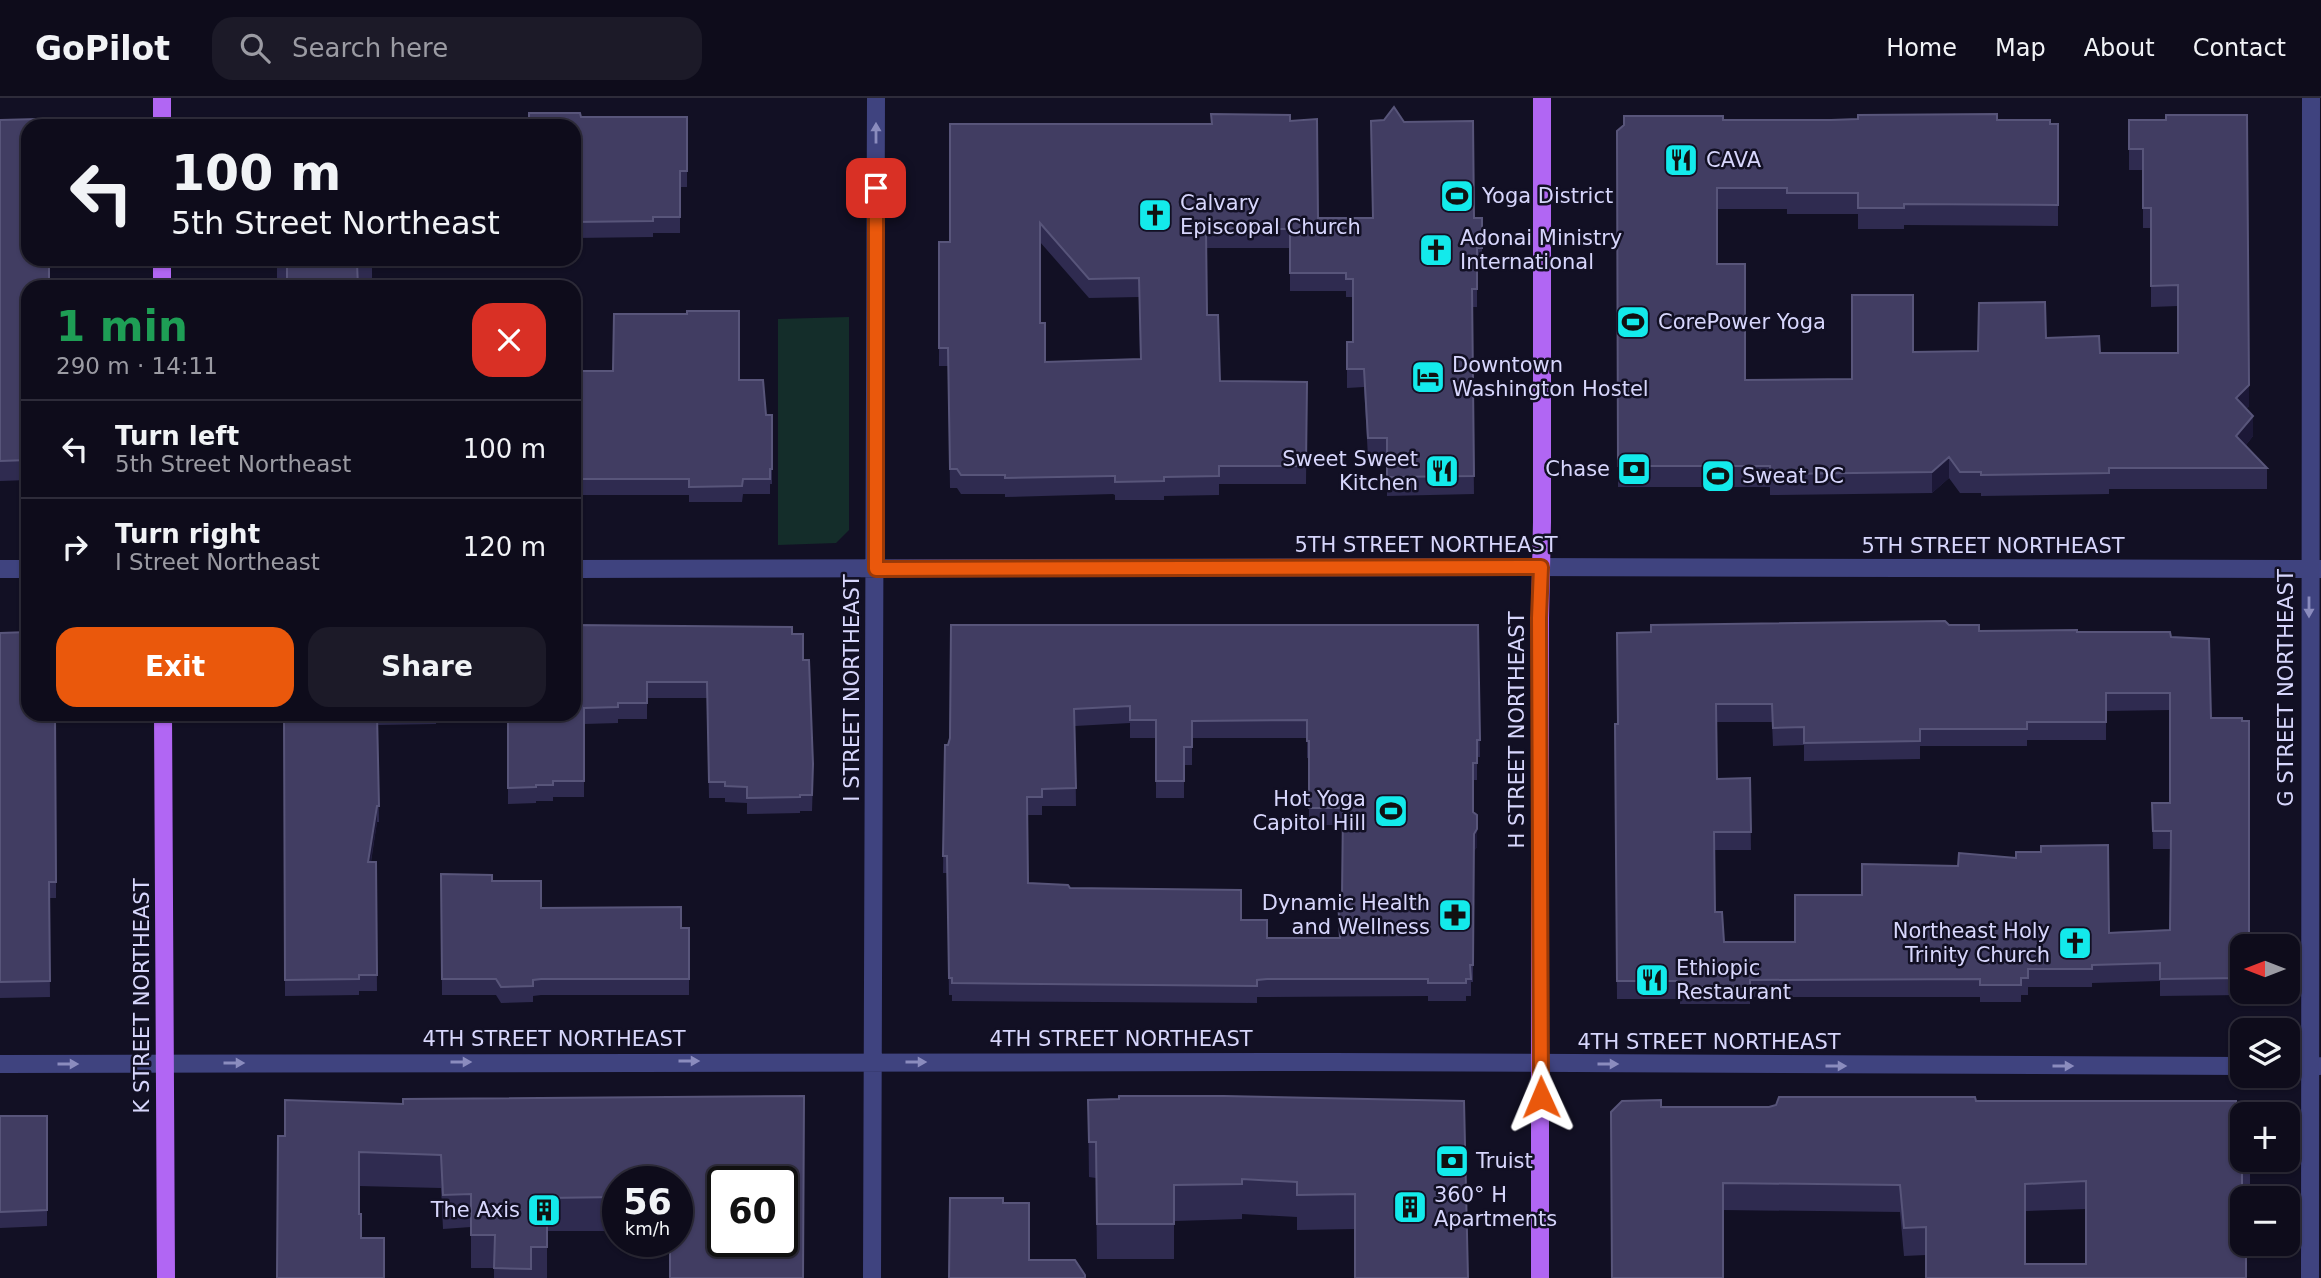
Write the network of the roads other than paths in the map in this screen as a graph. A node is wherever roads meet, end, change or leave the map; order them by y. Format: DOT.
graph roads {
  1 [pos="162,98"];
  2 [pos="876,98"];
  3 [pos="1542,98"];
  4 [pos="2311,98"];
  5 [pos="162,119"];
  6 [pos="1541,567"];
  7 [pos="0,569"];
  8 [pos="21,569"];
  9 [pos="581,569"];
  10 [pos="876,569"];
  11 [pos="2315,569"];
  12 [pos="163,721"];
  13 [pos="872,1062"];
  14 [pos="165,1063"];
  15 [pos="1540,1063"];
  16 [pos="0,1064"];
  17 [pos="2230,1066"];
  18 [pos="2315,1066"];
  19 [pos="166,1278"];
  20 [pos="872,1278"];
  21 [pos="1540,1278"];
  22 [pos="2310,1278"];
  1 -- 5 [label="main road"];
  10 -- 2 [label="street, I STREET NORTHEAST, one-way"];
  3 -- 6 [label="main road, H STREET NORTHEAST"];
  4 -- 11 [label="street, G STREET NORTHEAST"];
  6 -- 10 [label="street, 5TH STREET NORTHEAST"];
  6 -- 11 [label="street, 5TH STREET NORTHEAST"];
  6 -- 15 [label="main road, H STREET NORTHEAST"];
  7 -- 8 [label="street"];
  9 -- 10 [label="street, 5TH STREET NORTHEAST"];
  10 -- 13 [label="street, I STREET NORTHEAST"];
  11 -- 18 [label="street, G STREET NORTHEAST, one-way"];
  12 -- 14 [label="main road, K STREET NORTHEAST"];
  14 -- 13 [label="street, 4TH STREET NORTHEAST, one-way"];
  13 -- 15 [label="street, 4TH STREET NORTHEAST, one-way"];
  13 -- 20 [label="street, I STREET NORTHEAST"];
  16 -- 14 [label="street, 4TH STREET NORTHEAST, one-way"];
  14 -- 19 [label="main road, K STREET NORTHEAST"];
  15 -- 17 [label="street, 4TH STREET NORTHEAST, one-way"];
  15 -- 21 [label="main road, H STREET NORTHEAST"];
  18 -- 22 [label="street, G STREET NORTHEAST"];
}
